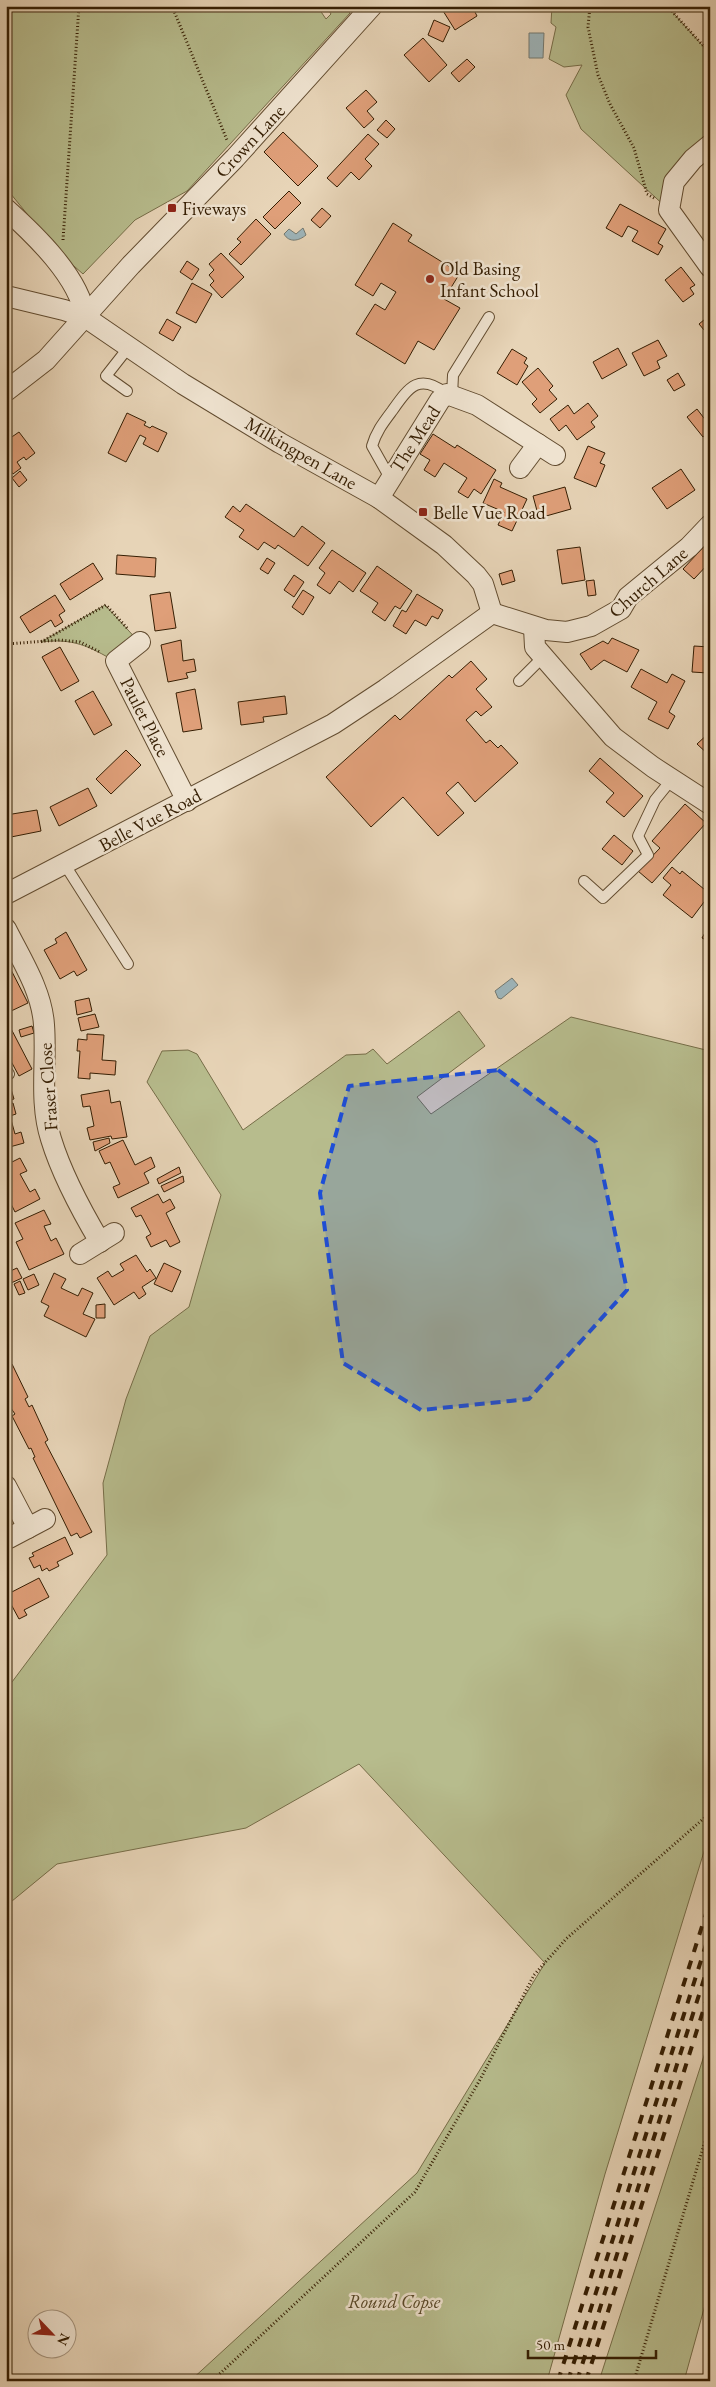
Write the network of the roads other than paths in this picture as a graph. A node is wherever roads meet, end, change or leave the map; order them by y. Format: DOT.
graph roads {
  1 [pos="372,6"];
  2 [pos="710,145"];
  3 [pos="6,209"];
  4 [pos="710,267"];
  5 [pos="6,296"];
  6 [pos="490,317"];
  7 [pos="85,318"];
  8 [pos="128,348"];
  9 [pos="6,391"];
  10 [pos="127,391"];
  11 [pos="450,395"];
  12 [pos="520,468"];
  13 [pos="390,478"];
  14 [pos="379,498"];
  15 [pos="710,525"];
  16 [pos="492,613"];
  17 [pos="534,628"];
  18 [pos="140,642"];
  19 [pos="543,656"];
  20 [pos="519,681"];
  21 [pos="672,780"];
  22 [pos="187,801"];
  23 [pos="710,804"];
  24 [pos="65,865"];
  25 [pos="584,881"];
  26 [pos="6,894"];
  27 [pos="6,930"];
  28 [pos="128,964"];
  29 [pos="80,1254"];
  30 [pos="6,1486"];
  31 [pos="45,1518"];
  32 [pos="28,1528"];
  33 [pos="9,1538"];
  1 -- 7 [label="street, Crown Lane"];
  2 -- 4 [label="street"];
  3 -- 7 [label="street"];
  5 -- 7 [label="street, Milkingpen Lane"];
  6 -- 11 [label="lane"];
  7 -- 8 [label="street, Milkingpen Lane"];
  7 -- 9 [label="street, Crown Lane"];
  8 -- 10 [label="lane"];
  8 -- 14 [label="street, Milkingpen Lane"];
  11 -- 12 [label="street, The Mead"];
  11 -- 13 [label="street, The Mead"];
  11 -- 13 [label="lane"];
  13 -- 14 [label="street, The Mead"];
  14 -- 16 [label="street, Milkingpen Lane"];
  15 -- 17 [label="street, Church Lane"];
  16 -- 17 [label="street, Church Lane"];
  16 -- 22 [label="street, Belle Vue Road"];
  17 -- 19 [label="street"];
  18 -- 22 [label="street, Paulet Place"];
  19 -- 20 [label="lane"];
  19 -- 21 [label="street"];
  21 -- 23 [label="street"];
  21 -- 25 [label="lane"];
  22 -- 24 [label="street, Belle Vue Road"];
  24 -- 26 [label="street, Belle Vue Road"];
  24 -- 28 [label="lane"];
  27 -- 29 [label="street, Fraser Close"];
  30 -- 32 [label="street"];
  31 -- 32 [label="street"];
  32 -- 33 [label="street"];
}
